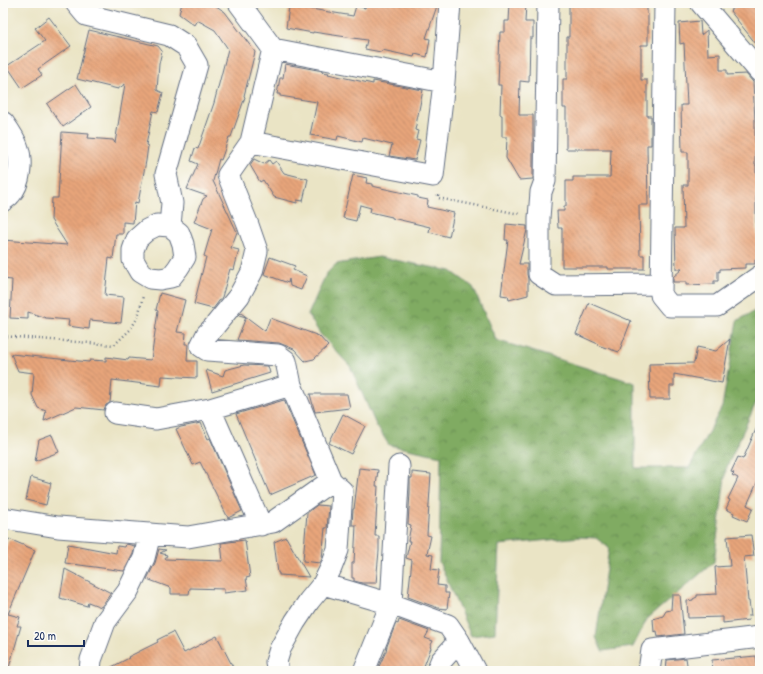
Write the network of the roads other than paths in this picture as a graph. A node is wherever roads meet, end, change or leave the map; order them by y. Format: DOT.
graph roads {
  1 [pos="76,3"];
  2 [pos="239,3"];
  3 [pos="450,3"];
  4 [pos="548,3"];
  5 [pos="665,3"];
  6 [pos="701,3"];
  7 [pos="273,49"];
  8 [pos="760,72"];
  9 [pos="444,82"];
  10 [pos="3,123"];
  11 [pos="251,142"];
  12 [pos="3,200"];
  13 [pos="170,226"];
  14 [pos="760,276"];
  15 [pos="661,284"];
  16 [pos="292,385"];
  17 [pos="210,409"];
  18 [pos="115,413"];
  19 [pos="399,466"];
  20 [pos="331,481"];
  21 [pos="3,518"];
  22 [pos="262,525"];
  23 [pos="150,534"];
  24 [pos="323,584"];
  25 [pos="391,604"];
  26 [pos="760,637"];
  27 [pos="459,640"];
  28 [pos="90,671"];
  29 [pos="278,671"];
  30 [pos="364,671"];
  31 [pos="437,671"];
  32 [pos="475,671"];
  33 [pos="649,671"];
  1 -- 13 [label="street"];
  2 -- 7 [label="street"];
  3 -- 9 [label="street"];
  4 -- 15 [label="street"];
  5 -- 15 [label="street"];
  6 -- 8 [label="street"];
  7 -- 9 [label="street"];
  7 -- 11 [label="street"];
  9 -- 11 [label="street"];
  10 -- 12 [label="street"];
  11 -- 16 [label="street"];
  13 -- 13 [label="street"];
  14 -- 15 [label="street"];
  16 -- 17 [label="street"];
  16 -- 20 [label="street"];
  17 -- 18 [label="street"];
  17 -- 22 [label="street"];
  19 -- 25 [label="street"];
  20 -- 22 [label="street"];
  20 -- 24 [label="street"];
  21 -- 23 [label="street"];
  22 -- 23 [label="street"];
  23 -- 28 [label="street"];
  24 -- 25 [label="street"];
  24 -- 29 [label="street"];
  25 -- 27 [label="street"];
  25 -- 30 [label="street"];
  26 -- 33 [label="street"];
  27 -- 31 [label="street"];
  27 -- 32 [label="street"];
}
